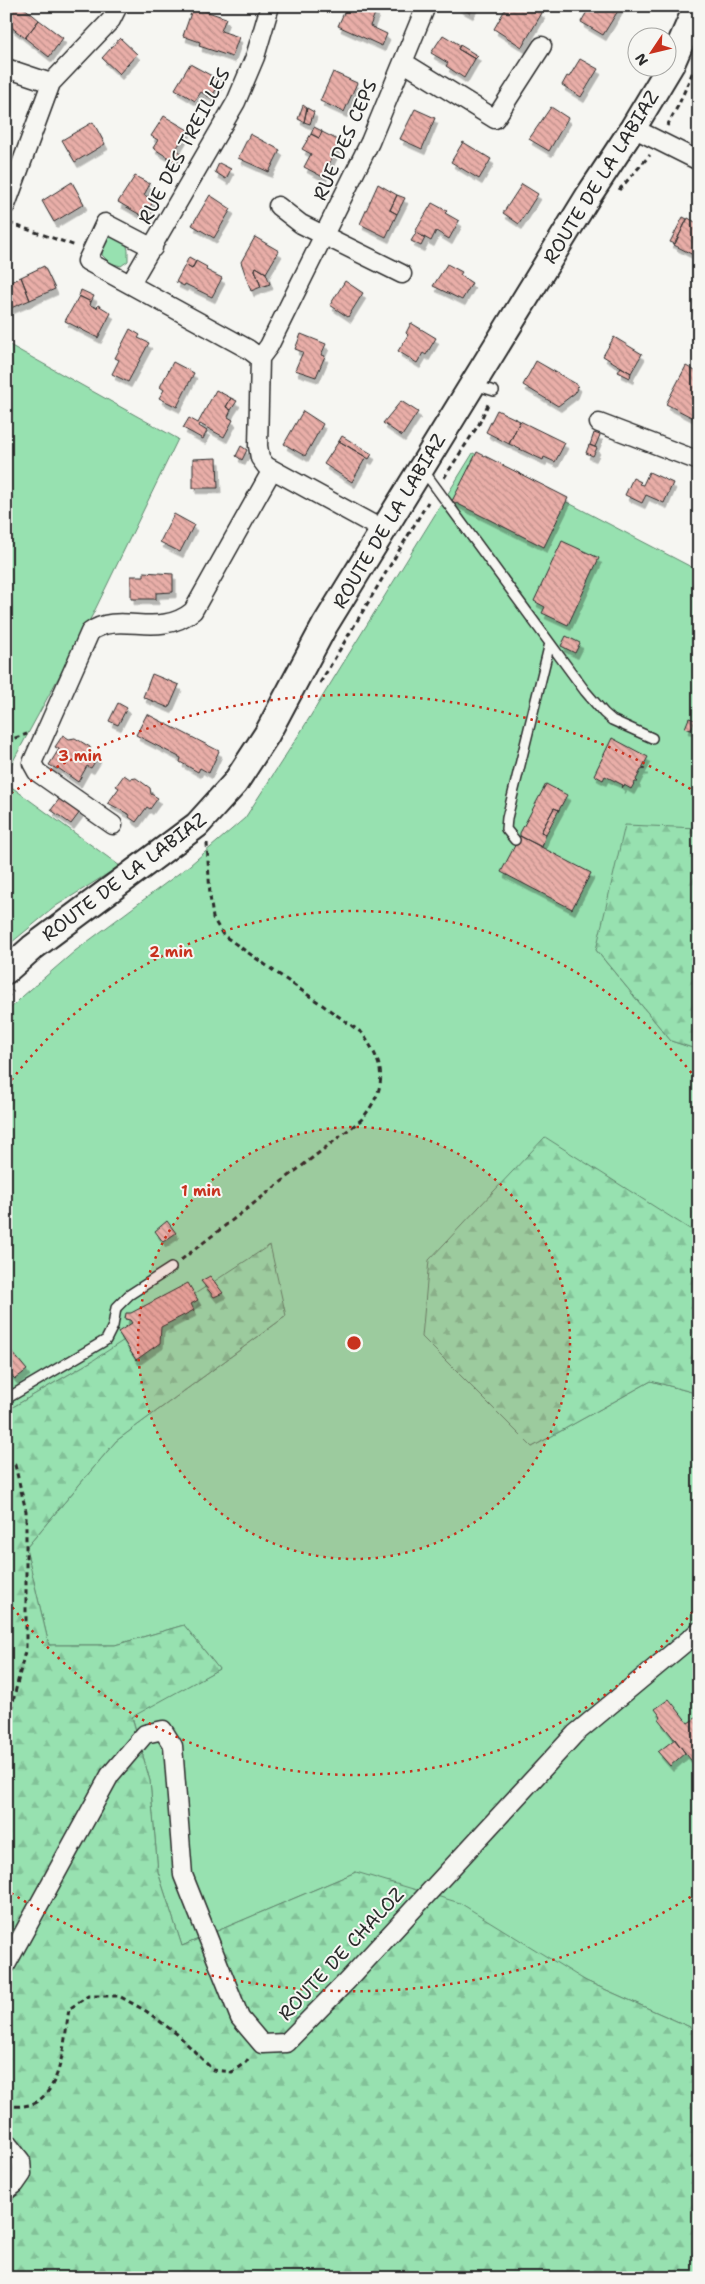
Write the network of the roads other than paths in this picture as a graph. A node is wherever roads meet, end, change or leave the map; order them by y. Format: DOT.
graph roads {
  1 [pos="118,6"];
  2 [pos="270,6"];
  3 [pos="697,6"];
  4 [pos="424,11"];
  5 [pos="542,46"];
  6 [pos="403,62"];
  7 [pos="6,68"];
  8 [pos="51,83"];
  9 [pos="633,128"];
  10 [pos="699,161"];
  11 [pos="6,205"];
  12 [pos="278,206"];
  13 [pos="325,235"];
  14 [pos="153,248"];
  15 [pos="402,274"];
  16 [pos="133,286"];
  17 [pos="260,358"];
  18 [pos="599,423"];
  19 [pos="699,462"];
  20 [pos="422,467"];
  21 [pos="272,470"];
  22 [pos="383,530"];
  23 [pos="550,643"];
  24 [pos="652,738"];
  25 [pos="113,826"];
  26 [pos="515,840"];
  27 [pos="6,971"];
  28 [pos="170,1268"];
  29 [pos="6,1399"];
  30 [pos="699,1631"];
  31 [pos="6,1965"];
  32 [pos="6,2142"];
  33 [pos="6,2191"];
  1 -- 8 [label="street"];
  2 -- 14 [label="street, RUE DES TREILLES"];
  3 -- 9 [label="main road, ROUTE DE LA LABIAZ"];
  4 -- 6 [label="street, RUE DES CEPS"];
  5 -- 6 [label="street"];
  6 -- 13 [label="street, RUE DES CEPS"];
  7 -- 8 [label="street"];
  8 -- 11 [label="street"];
  9 -- 10 [label="street"];
  9 -- 20 [label="main road, ROUTE DE LA LABIAZ"];
  12 -- 13 [label="street, RUE DES CEPS"];
  13 -- 15 [label="street, RUE DES CEPS"];
  13 -- 17 [label="street, RUE DES CEPS"];
  14 -- 16 [label="street, RUE DES TREILLES"];
  14 -- 16 [label="street, RUE DES TREILLES"];
  16 -- 17 [label="street"];
  17 -- 21 [label="street"];
  18 -- 19 [label="street"];
  20 -- 22 [label="main road, ROUTE DE LA LABIAZ"];
  20 -- 23 [label="lane"];
  21 -- 22 [label="street"];
  21 -- 25 [label="street"];
  22 -- 27 [label="main road, ROUTE DE LA LABIAZ"];
  23 -- 24 [label="lane"];
  23 -- 26 [label="lane"];
  28 -- 29 [label="lane"];
  30 -- 31 [label="street, ROUTE DE CHALOZ"];
  32 -- 33 [label="street"];
}
